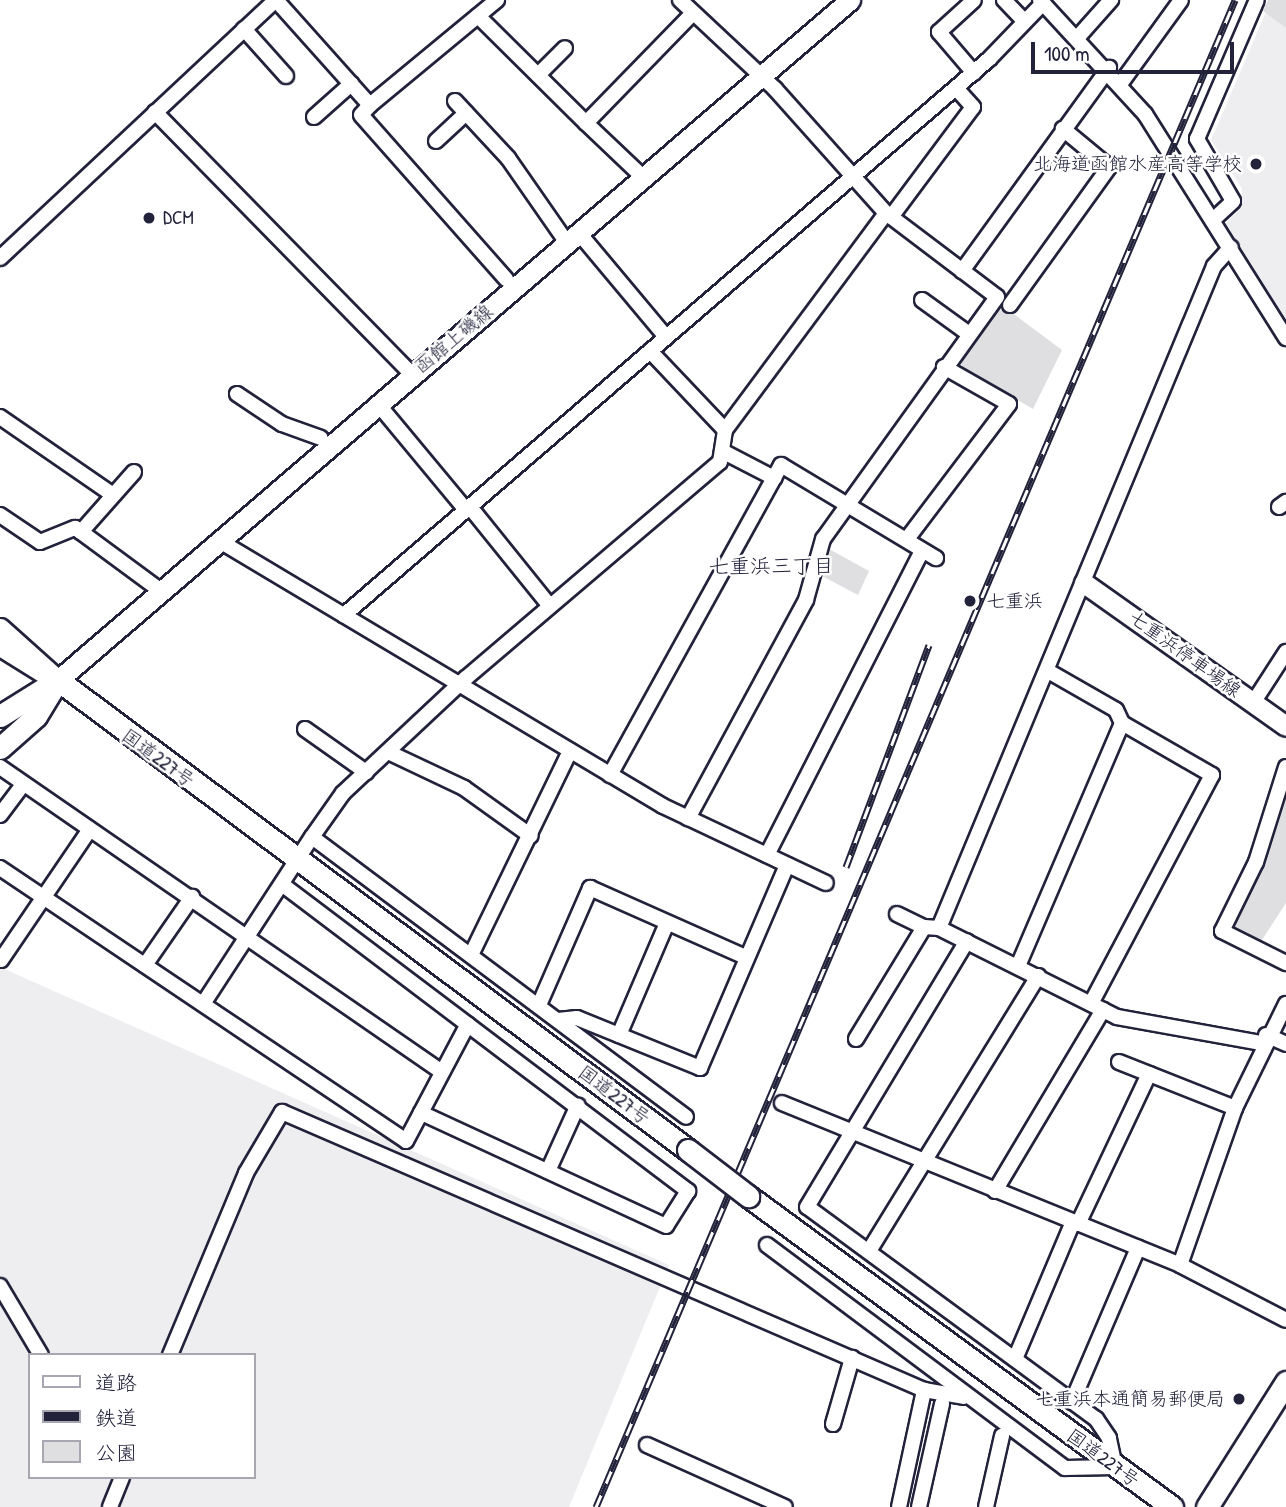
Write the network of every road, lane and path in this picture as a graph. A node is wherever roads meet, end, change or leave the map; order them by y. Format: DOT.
graph roads {
  1 [pos="497,0"];
  2 [pos="680,0"];
  3 [pos="850,0"];
  4 [pos="974,0"];
  5 [pos="1004,0"];
  6 [pos="1111,0"];
  7 [pos="1181,0"];
  8 [pos="1257,0"];
  9 [pos="1041,1"];
  10 [pos="693,13"];
  11 [pos="478,16"];
  12 [pos="1025,22"];
  13 [pos="244,29"];
  14 [pos="1079,37"];
  15 [pos="565,48"];
  16 [pos="1109,68"];
  17 [pos="974,73"];
  18 [pos="538,75"];
  19 [pos="286,76"];
  20 [pos="761,78"];
  21 [pos="1121,83"];
  22 [pos="351,85"];
  23 [pos="957,88"];
  24 [pos="455,101"];
  25 [pos="370,105"];
  26 [pos="155,112"];
  27 [pos="466,113"];
  28 [pos="314,117"];
  29 [pos="586,123"];
  30 [pos="1063,129"];
  31 [pos="436,141"];
  32 [pos="852,177"];
  33 [pos="644,178"];
  34 [pos="888,215"];
  35 [pos="1213,219"];
  36 [pos="573,238"];
  37 [pos="1231,247"];
  38 [pos="0,258"];
  39 [pos="961,271"];
  40 [pos="506,279"];
  41 [pos="922,300"];
  42 [pos="1010,305"];
  43 [pos="969,334"];
  44 [pos="666,337"];
  45 [pos="1286,338"];
  46 [pos="650,351"];
  47 [pos="944,367"];
  48 [pos="412,374"];
  49 [pos="237,394"];
  50 [pos="378,404"];
  51 [pos="0,416"];
  52 [pos="725,430"];
  53 [pos="321,438"];
  54 [pos="722,451"];
  55 [pos="134,472"];
  56 [pos="774,478"];
  57 [pos="113,495"];
  58 [pos="846,503"];
  59 [pos="468,508"];
  60 [pos="0,514"];
  61 [pos="81,532"];
  62 [pos="906,539"];
  63 [pos="218,540"];
  64 [pos="922,551"];
  65 [pos="936,558"];
  66 [pos="1084,583"];
  67 [pos="161,591"];
  68 [pos="550,606"];
  69 [pos="344,615"];
  70 [pos="0,628"];
  71 [pos="0,646"];
  72 [pos="1286,652"];
  73 [pos="1048,671"];
  74 [pos="58,680"];
  75 [pos="459,687"];
  76 [pos="1253,703"];
  77 [pos="0,716"];
  78 [pos="1122,723"];
  79 [pos="1286,726"];
  80 [pos="305,729"];
  81 [pos="0,748"];
  82 [pos="569,751"];
  83 [pos="388,752"];
  84 [pos="0,767"];
  85 [pos="1286,767"];
  86 [pos="366,772"];
  87 [pos="610,775"];
  88 [pos="23,784"];
  89 [pos="0,815"];
  90 [pos="688,818"];
  91 [pos="90,829"];
  92 [pos="312,836"];
  93 [pos="531,836"];
  94 [pos="767,855"];
  95 [pos="297,860"];
  96 [pos="787,864"];
  97 [pos="0,868"];
  98 [pos="826,883"];
  99 [pos="283,885"];
  100 [pos="43,897"];
  101 [pos="192,897"];
  102 [pos="897,914"];
  103 [pos="667,923"];
  104 [pos="924,927"];
  105 [pos="939,928"];
  106 [pos="249,936"];
  107 [pos="967,941"];
  108 [pos="471,955"];
  109 [pos="746,957"];
  110 [pos="1,960"];
  111 [pos="1286,963"];
  112 [pos="145,965"];
  113 [pos="1018,967"];
  114 [pos="1038,976"];
  115 [pos="203,1004"];
  116 [pos="1286,1004"];
  117 [pos="539,1005"];
  118 [pos="1098,1006"];
  119 [pos="558,1020"];
  120 [pos="468,1024"];
  121 [pos="619,1035"];
  122 [pos="856,1039"];
  123 [pos="1264,1039"];
  124 [pos="1286,1044"];
  125 [pos="1119,1062"];
  126 [pos="442,1072"];
  127 [pos="1149,1074"];
  128 [pos="782,1103"];
  129 [pos="578,1105"];
  130 [pos="1235,1108"];
  131 [pos="421,1112"];
  132 [pos="685,1117"];
  133 [pos="851,1132"];
  134 [pos="923,1162"];
  135 [pos="548,1171"];
  136 [pos="995,1191"];
  137 [pos="1076,1223"];
  138 [pos="767,1245"];
  139 [pos="1138,1248"];
  140 [pos="869,1251"];
  141 [pos="1180,1265"];
  142 [pos="0,1286"];
  143 [pos="1286,1320"];
  144 [pos="40,1353"];
  145 [pos="171,1353"];
  146 [pos="852,1358"];
  147 [pos="1015,1359"];
  148 [pos="1286,1382"];
  149 [pos="924,1390"];
  150 [pos="967,1398"];
  151 [pos="1072,1402"];
  152 [pos="942,1404"];
  153 [pos="833,1424"];
  154 [pos="1002,1436"];
  155 [pos="647,1445"];
  156 [pos="1115,1467"];
  157 [pos="121,1479"];
  158 [pos="110,1507"];
  159 [pos="785,1507"];
  160 [pos="899,1507"];
  161 [pos="919,1507"];
  162 [pos="986,1507"];
  163 [pos="1171,1507"];
  164 [pos="1207,1507"];
  1 -- 11 [label="street"];
  2 -- 10 [label="street"];
  3 -- 20 [label="main road, 函館上磯線"];
  4 -- 17 [label="street"];
  5 -- 12 [label="street"];
  6 -- 14 [label="street"];
  7 -- 21 [label="street"];
  8 -- 35 [label="street"];
  9 -- 12 [label="street"];
  9 -- 14 [label="street"];
  10 -- 20 [label="street"];
  10 -- 29 [label="street"];
  11 -- 18 [label="street"];
  11 -- 25 [label="street"];
  12 -- 17 [label="street"];
  13 -- 19 [label="street"];
  13 -- 22 [label="street"];
  13 -- 26 [label="street"];
  14 -- 16 [label="street"];
  15 -- 18 [label="street"];
  16 -- 21 [label="street"];
  16 -- 30 [label="street"];
  17 -- 23 [label="street"];
  18 -- 29 [label="street"];
  20 -- 32 [label="street"];
  20 -- 33 [label="main road, 函館上磯線"];
  21 -- 35 [label="street"];
  22 -- 25 [label="street"];
  22 -- 28 [label="street"];
  23 -- 32 [label="street"];
  23 -- 34 [label="street"];
  24 -- 27 [label="street"];
  25 -- 40 [label="street"];
  26 -- 38 [label="street"];
  26 -- 48 [label="street"];
  27 -- 31 [label="street"];
  27 -- 36 [label="street"];
  29 -- 33 [label="street"];
  30 -- 39 [label="street"];
  30 -- 42 [label="street"];
  32 -- 34 [label="street"];
  32 -- 44 [label="street"];
  33 -- 36 [label="main road, 函館上磯線"];
  34 -- 39 [label="street"];
  34 -- 52 [label="street"];
  35 -- 37 [label="street"];
  36 -- 44 [label="street"];
  36 -- 48 [label="main road, 函館上磯線"];
  37 -- 45 [label="street"];
  37 -- 66 [label="street"];
  39 -- 43 [label="street"];
  41 -- 43 [label="street"];
  43 -- 47 [label="street"];
  44 -- 46 [label="street"];
  46 -- 52 [label="street"];
  46 -- 59 [label="street"];
  47 -- 58 [label="street"];
  47 -- 62 [label="street"];
  48 -- 50 [label="main road, 函館上磯線"];
  49 -- 53 [label="street"];
  50 -- 59 [label="street"];
  50 -- 63 [label="main road, 函館上磯線"];
  51 -- 57 [label="street"];
  52 -- 54 [label="street"];
  54 -- 56 [label="street"];
  54 -- 68 [label="street"];
  55 -- 57 [label="street"];
  56 -- 58 [label="street"];
  56 -- 87 [label="street"];
  57 -- 61 [label="street"];
  58 -- 62 [label="street"];
  58 -- 90 [label="street"];
  59 -- 68 [label="street"];
  59 -- 69 [label="street"];
  60 -- 61 [label="street"];
  61 -- 67 [label="street"];
  62 -- 64 [label="street"];
  63 -- 67 [label="main road, 函館上磯線"];
  63 -- 69 [label="street"];
  64 -- 65 [label="street"];
  64 -- 94 [label="street"];
  66 -- 73 [label="street"];
  66 -- 76 [label="main road, 七重浜停車場線"];
  67 -- 74 [label="main road, 函館上磯線"];
  68 -- 75 [label="street"];
  69 -- 75 [label="street"];
  70 -- 74 [label="main road"];
  71 -- 74 [label="main road"];
  72 -- 76 [label="street"];
  73 -- 78 [label="street"];
  73 -- 105 [label="street"];
  74 -- 77 [label="highway"];
  74 -- 81 [label="highway"];
  74 -- 95 [label="highway, 国道227号"];
  75 -- 82 [label="street"];
  75 -- 83 [label="street"];
  76 -- 79 [label="main road, 七重浜停車場線"];
  78 -- 113 [label="street"];
  78 -- 118 [label="street"];
  80 -- 86 [label="street"];
  82 -- 87 [label="street"];
  82 -- 93 [label="street"];
  83 -- 86 [label="street"];
  83 -- 93 [label="street"];
  84 -- 88 [label="street"];
  85 -- 111 [label="street"];
  86 -- 92 [label="street"];
  87 -- 90 [label="street"];
  88 -- 89 [label="street"];
  88 -- 91 [label="street"];
  90 -- 94 [label="street"];
  91 -- 100 [label="street"];
  91 -- 101 [label="street"];
  92 -- 95 [label="street"];
  92 -- 108 [label="street"];
  93 -- 108 [label="street"];
  94 -- 96 [label="street"];
  95 -- 99 [label="street"];
  95 -- 156 [label="highway, 国道227号, bridge"];
  96 -- 98 [label="street"];
  96 -- 109 [label="street"];
  97 -- 100 [label="street"];
  99 -- 106 [label="street"];
  99 -- 120 [label="street"];
  100 -- 110 [label="street"];
  100 -- 112 [label="street"];
  101 -- 106 [label="street"];
  101 -- 112 [label="street"];
  102 -- 104 [label="street"];
  103 -- 109 [label="street"];
  103 -- 117 [label="street"];
  103 -- 121 [label="street"];
  104 -- 105 [label="street"];
  104 -- 122 [label="street"];
  105 -- 107 [label="street"];
  106 -- 115 [label="street"];
  106 -- 126 [label="street"];
  107 -- 113 [label="street"];
  107 -- 133 [label="street"];
  108 -- 117 [label="street"];
  109 -- 121 [label="street"];
  112 -- 115 [label="street"];
  113 -- 114 [label="street"];
  114 -- 118 [label="street"];
  114 -- 134 [label="street"];
  115 -- 131 [label="street"];
  116 -- 123 [label="street"];
  117 -- 119 [label="street"];
  118 -- 123 [label="street"];
  118 -- 136 [label="street"];
  119 -- 121 [label="street"];
  119 -- 132 [label="street"];
  120 -- 126 [label="street"];
  120 -- 129 [label="street"];
  123 -- 124 [label="street"];
  123 -- 130 [label="street"];
  125 -- 127 [label="street"];
  126 -- 131 [label="street"];
  127 -- 130 [label="street"];
  127 -- 137 [label="street"];
  128 -- 133 [label="street"];
  129 -- 135 [label="street"];
  129 -- 135 [label="street"];
  130 -- 141 [label="street"];
  131 -- 135 [label="street"];
  133 -- 134 [label="street"];
  133 -- 140 [label="street"];
  134 -- 136 [label="street"];
  134 -- 140 [label="street"];
  136 -- 137 [label="street"];
  137 -- 139 [label="street"];
  137 -- 147 [label="street"];
  138 -- 150 [label="street"];
  139 -- 141 [label="street"];
  139 -- 151 [label="street"];
  140 -- 147 [label="street"];
  141 -- 143 [label="street"];
  142 -- 144 [label="street"];
  145 -- 146 [label="street"];
  146 -- 149 [label="street"];
  146 -- 153 [label="street"];
  147 -- 151 [label="street"];
  148 -- 164 [label="highway"];
  149 -- 150 [label="street"];
  149 -- 160 [label="street"];
  150 -- 156 [label="street"];
  151 -- 156 [label="street"];
  152 -- 161 [label="street"];
  154 -- 162 [label="street"];
  155 -- 159 [label="street"];
  156 -- 163 [label="highway, 国道227号"];
  157 -- 158 [label="street"];
}
